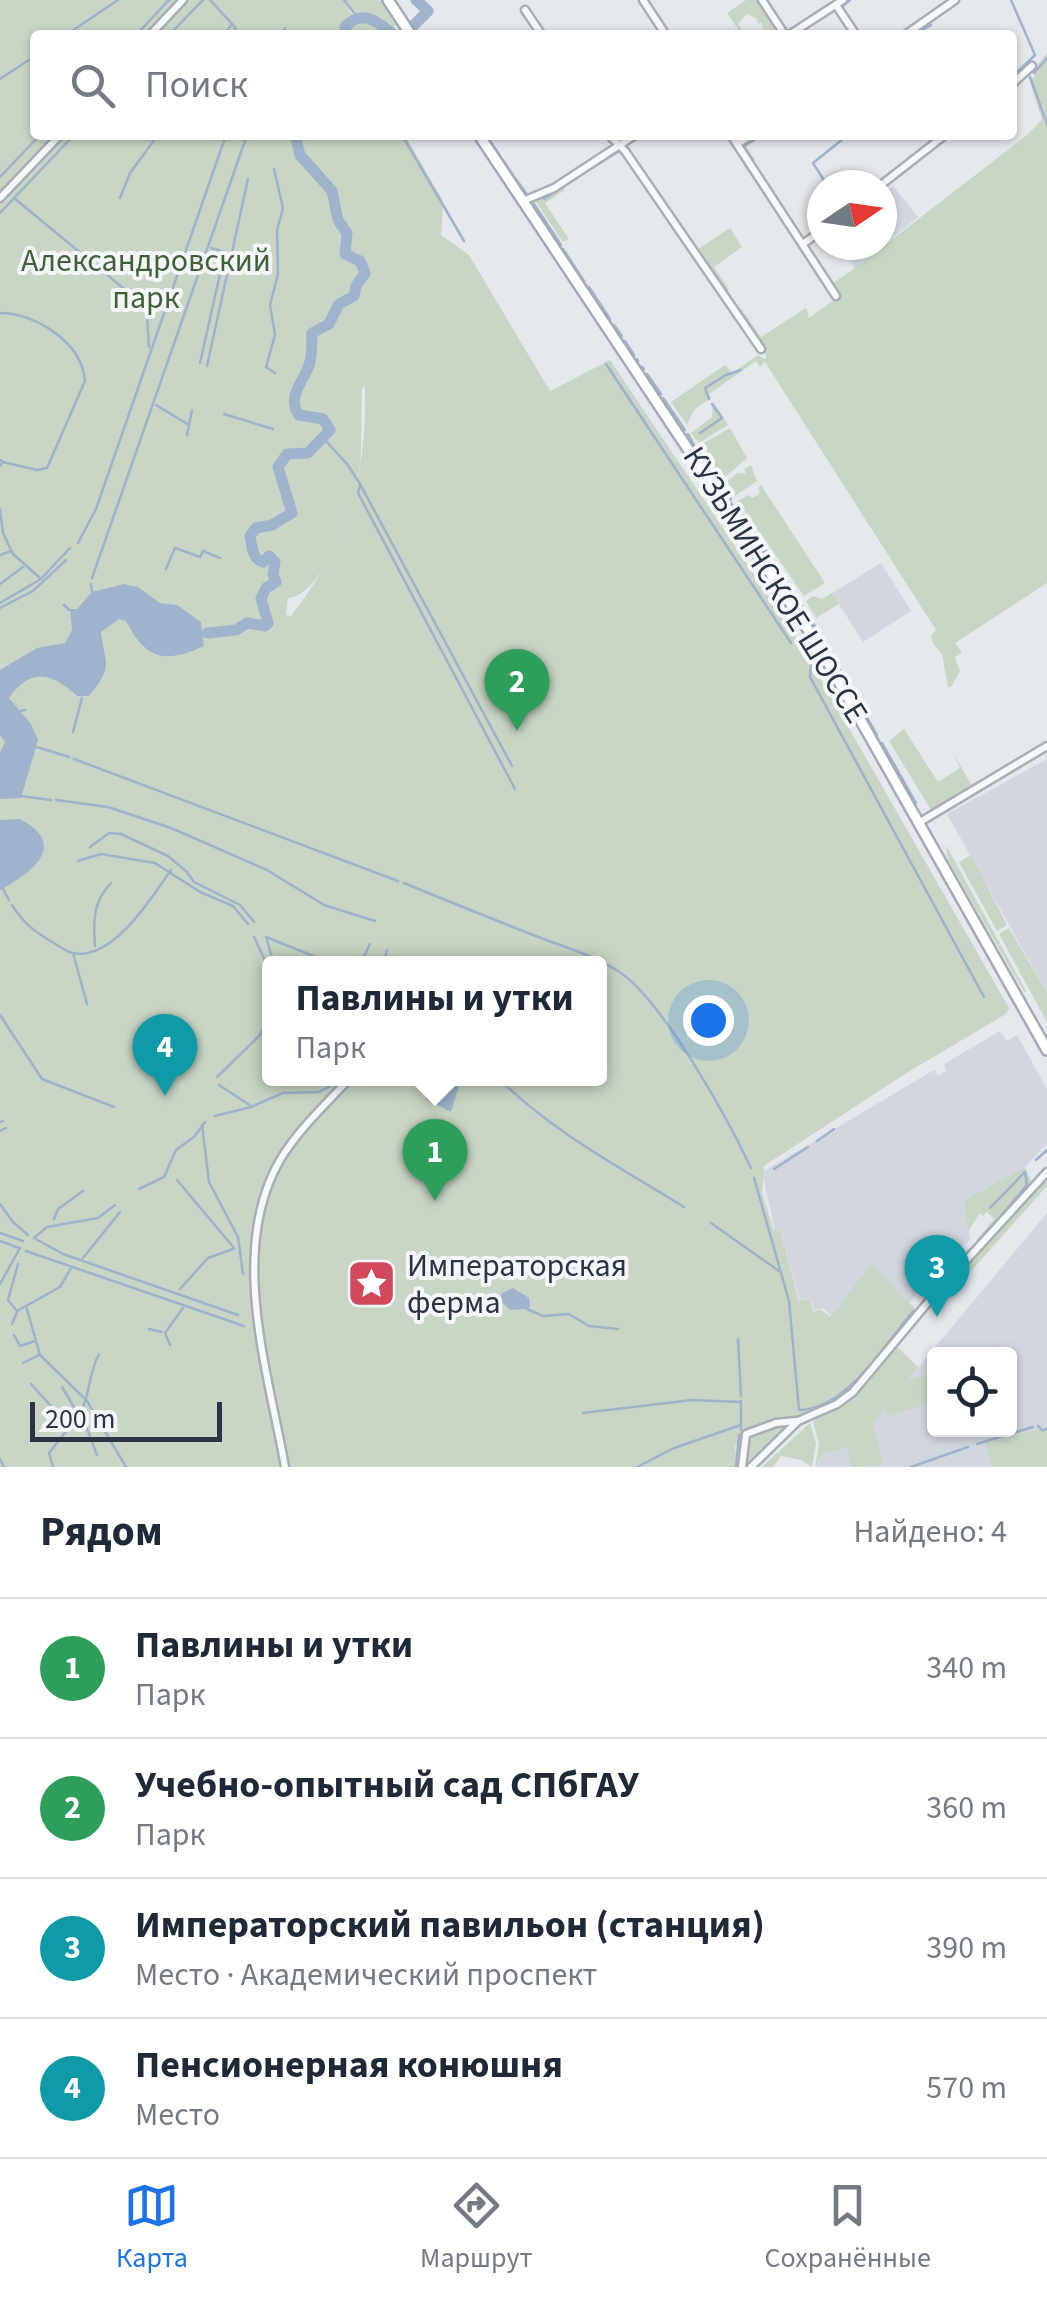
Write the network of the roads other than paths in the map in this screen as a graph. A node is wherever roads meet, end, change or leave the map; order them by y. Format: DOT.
graph roads {
  1 [pos="184,0"];
  2 [pos="388,0"];
  3 [pos="643,0"];
  4 [pos="762,0"];
  5 [pos="955,0"];
  6 [pos="839,2"];
  7 [pos="526,10"];
  8 [pos="155,30"];
  9 [pos="408,30"];
  10 [pos="539,30"];
  11 [pos="663,30"];
  12 [pos="783,30"];
  13 [pos="795,30"];
  14 [pos="853,30"];
  15 [pos="912,30"];
  16 [pos="1032,66"];
  17 [pos="1017,80"];
  18 [pos="55,140"];
  19 [pos="482,140"];
  20 [pos="614,140"];
  21 [pos="628,140"];
  22 [pos="734,140"];
  23 [pos="744,140"];
  24 [pos="929,140"];
  25 [pos="938,140"];
  26 [pos="737,144"];
  27 [pos="932,144"];
  28 [pos="620,145"];
  29 [pos="897,172"];
  30 [pos="0,198"];
  31 [pos="524,201"];
  32 [pos="807,241"];
  33 [pos="803,244"];
  34 [pos="836,296"];
  35 [pos="761,350"];
  36 [pos="1047,746"];
  37 [pos="920,822"];
  38 [pos="1047,1050"];
  39 [pos="343,1086"];
  40 [pos="1047,1172"];
  41 [pos="798,1421"];
  42 [pos="285,1467"];
  43 [pos="742,1467"];
  44 [pos="751,1467"];
  1 -- 8 [label="street"];
  2 -- 9 [label="main road"];
  3 -- 11 [label="street"];
  4 -- 12 [label="street"];
  5 -- 15 [label="street"];
  6 -- 13 [label="street"];
  6 -- 14 [label="street"];
  7 -- 10 [label="street"];
  16 -- 17 [label="street"];
  18 -- 30 [label="street"];
  19 -- 31 [label="main road, КУЗЬМИНСКОЕ ШОССЕ"];
  20 -- 28 [label="street"];
  21 -- 28 [label="street"];
  22 -- 26 [label="street"];
  23 -- 26 [label="street"];
  24 -- 27 [label="street"];
  25 -- 27 [label="street"];
  26 -- 33 [label="street"];
  27 -- 29 [label="street"];
  28 -- 31 [label="street"];
  28 -- 35 [label="street"];
  31 -- 37 [label="main road, КУЗЬМИНСКОЕ ШОССЕ"];
  32 -- 33 [label="street"];
  33 -- 34 [label="street"];
  36 -- 37 [label="street"];
  37 -- 38 [label="main road, КУЗЬМИНСКОЕ ШОССЕ"];
  39 -- 42 [label="street"];
  40 -- 41 [label="street"];
  41 -- 43 [label="street"];
  41 -- 44 [label="street"];
}
